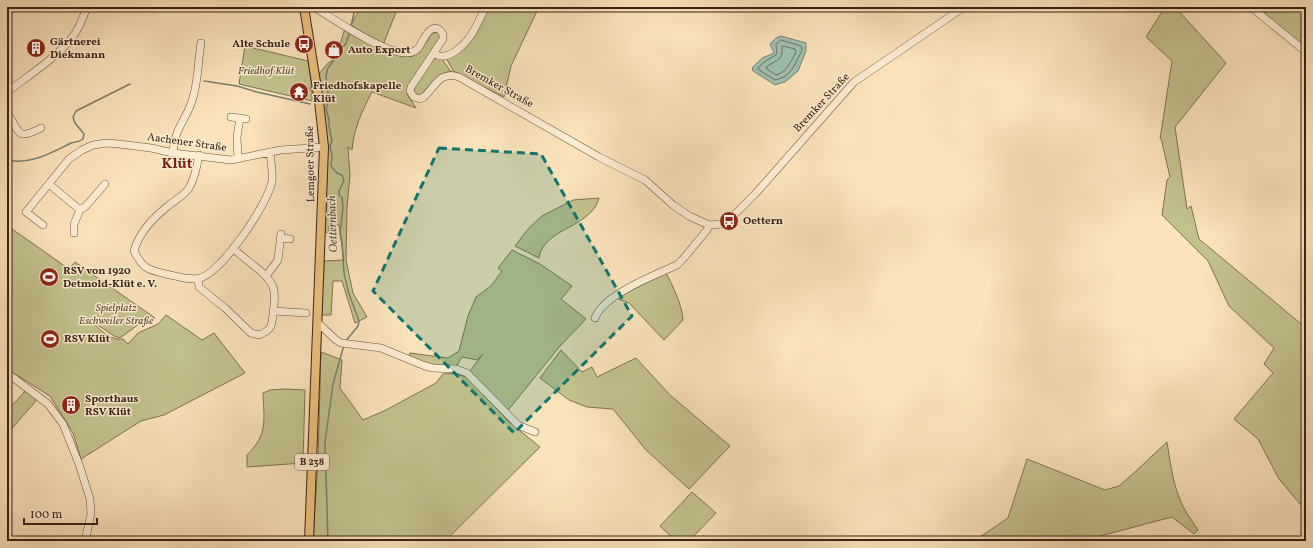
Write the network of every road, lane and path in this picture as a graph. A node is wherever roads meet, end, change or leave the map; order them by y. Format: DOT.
graph roads {
  1 [pos="87,7"];
  2 [pos="304,7"];
  3 [pos="314,7"];
  4 [pos="486,7"];
  5 [pos="964,7"];
  6 [pos="1251,7"];
  7 [pos="201,43"];
  8 [pos="1306,52"];
  9 [pos="434,53"];
  10 [pos="7,92"];
  11 [pos="7,113"];
  12 [pos="231,117"];
  13 [pos="41,128"];
  14 [pos="324,147"];
  15 [pos="270,152"];
  16 [pos="173,153"];
  17 [pos="199,155"];
  18 [pos="238,159"];
  19 [pos="49,184"];
  20 [pos="105,184"];
  21 [pos="80,210"];
  22 [pos="43,225"];
  23 [pos="709,225"];
  24 [pos="74,232"];
  25 [pos="290,239"];
  26 [pos="233,248"];
  27 [pos="266,276"];
  28 [pos="198,279"];
  29 [pos="274,311"];
  30 [pos="306,313"];
  31 [pos="595,318"];
  32 [pos="318,323"];
  33 [pos="7,373"];
  34 [pos="535,432"];
  35 [pos="85,541"];
  36 [pos="309,541"];
  1 -- 10 [label="street"];
  2 -- 14 [label="main road, Lemgoer Straße / B 238"];
  3 -- 9 [label="street, Bremker Straße"];
  4 -- 9 [label="street"];
  5 -- 23 [label="street, Bremker Straße"];
  6 -- 8 [label="street"];
  7 -- 16 [label="street"];
  9 -- 23 [label="street, Bremker Straße"];
  11 -- 13 [label="street"];
  12 -- 18 [label="street"];
  14 -- 15 [label="street, Aachener Straße"];
  14 -- 32 [label="main road, Lemgoer Straße / B 238"];
  15 -- 18 [label="street, Aachener Straße"];
  15 -- 26 [label="street"];
  16 -- 17 [label="street, Aachener Straße"];
  16 -- 19 [label="street, Aachener Straße"];
  17 -- 18 [label="street, Aachener Straße"];
  17 -- 28 [label="street"];
  19 -- 21 [label="street"];
  19 -- 22 [label="street, Aachener Straße"];
  20 -- 21 [label="street"];
  21 -- 24 [label="street"];
  23 -- 31 [label="street"];
  25 -- 27 [label="street"];
  26 -- 27 [label="street"];
  26 -- 28 [label="street"];
  27 -- 29 [label="street"];
  28 -- 29 [label="street"];
  29 -- 30 [label="street"];
  32 -- 34 [label="street"];
  32 -- 36 [label="main road, Lemgoer Straße / B 238"];
  33 -- 35 [label="street"];
}
